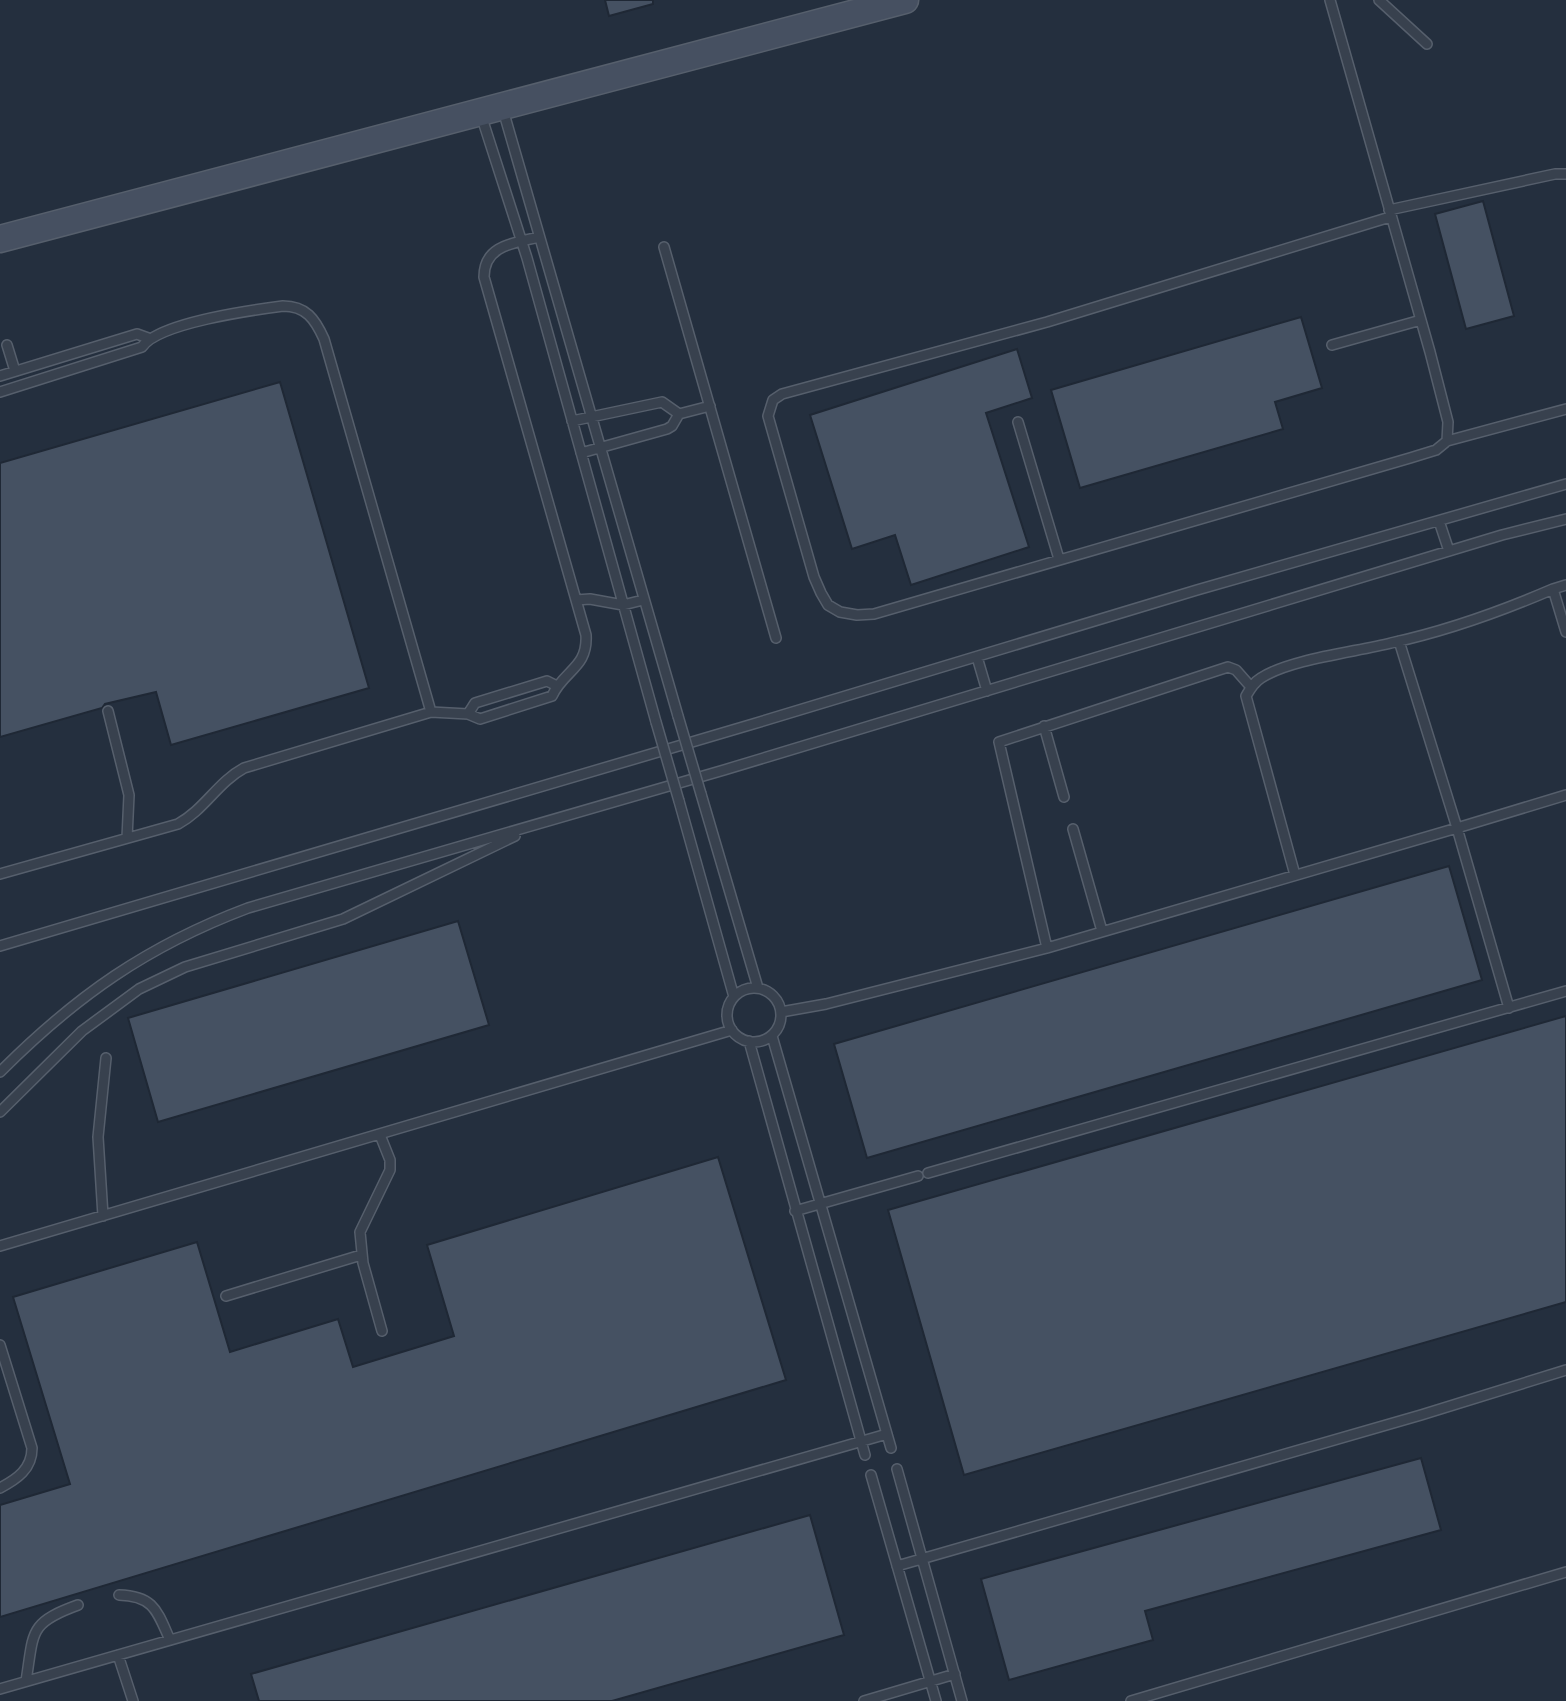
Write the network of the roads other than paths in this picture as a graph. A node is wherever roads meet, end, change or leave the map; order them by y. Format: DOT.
graph roads {
  1 [pos="905,0"];
  2 [pos="1330,0"];
  3 [pos="1379,0"];
  4 [pos="1427,44"];
  5 [pos="492,110"];
  6 [pos="1566,174"];
  7 [pos="1390,214"];
  8 [pos="539,237"];
  9 [pos="0,239"];
  10 [pos="521,241"];
  11 [pos="664,247"];
  12 [pos="1421,320"];
  13 [pos="148,338"];
  14 [pos="7,345"];
  15 [pos="1332,345"];
  16 [pos="15,371"];
  17 [pos="0,376"];
  18 [pos="0,392"];
  19 [pos="710,406"];
  20 [pos="1566,409"];
  21 [pos="679,414"];
  22 [pos="591,416"];
  23 [pos="572,421"];
  24 [pos="1018,422"];
  25 [pos="1447,441"];
  26 [pos="600,448"];
  27 [pos="581,453"];
  28 [pos="1566,484"];
  29 [pos="1566,519"];
  30 [pos="1439,521"];
  31 [pos="1449,551"];
  32 [pos="1059,559"];
  33 [pos="1566,585"];
  34 [pos="1553,589"];
  35 [pos="576,600"];
  36 [pos="643,600"];
  37 [pos="623,605"];
  38 [pos="1566,632"];
  39 [pos="776,638"];
  40 [pos="1399,641"];
  41 [pos="977,657"];
  42 [pos="557,686"];
  43 [pos="1251,687"];
  44 [pos="987,691"];
  45 [pos="108,711"];
  46 [pos="431,712"];
  47 [pos="468,714"];
  48 [pos="1044,726"];
  49 [pos="1566,795"];
  50 [pos="1064,797"];
  51 [pos="531,826"];
  52 [pos="1457,828"];
  53 [pos="1073,829"];
  54 [pos="127,838"];
  55 [pos="0,874"];
  56 [pos="1295,875"];
  57 [pos="1102,931"];
  58 [pos="0,946"];
  59 [pos="1047,948"];
  60 [pos="758,988"];
  61 [pos="1566,991"];
  62 [pos="734,997"];
  63 [pos="1509,1008"];
  64 [pos="781,1012"];
  65 [pos="732,1030"];
  66 [pos="772,1036"];
  67 [pos="749,1041"];
  68 [pos="106,1058"];
  69 [pos="0,1072"];
  70 [pos="0,1112"];
  71 [pos="380,1135"];
  72 [pos="820,1204"];
  73 [pos="795,1211"];
  74 [pos="103,1216"];
  75 [pos="0,1246"];
  76 [pos="361,1255"];
  77 [pos="226,1296"];
  78 [pos="382,1331"];
  79 [pos="0,1345"];
  80 [pos="2,1358"];
  81 [pos="1566,1370"];
  82 [pos="887,1434"];
  83 [pos="861,1442"];
  84 [pos="891,1448"];
  85 [pos="865,1455"];
  86 [pos="897,1469"];
  87 [pos="871,1475"];
  88 [pos="0,1488"];
  89 [pos="923,1558"];
  90 [pos="897,1566"];
  91 [pos="1566,1572"];
  92 [pos="119,1595"];
  93 [pos="78,1605"];
  94 [pos="170,1640"];
  95 [pos="118,1655"];
  96 [pos="955,1674"];
  97 [pos="26,1681"];
  98 [pos="930,1681"];
  99 [pos="0,1689"];
  100 [pos="133,1701"];
  101 [pos="864,1701"];
  102 [pos="936,1701"];
  103 [pos="962,1701"];
  104 [pos="1131,1701"];
  1 -- 5 [label="street"];
  2 -- 7 [label="lane"];
  3 -- 4 [label="lane"];
  5 -- 8 [label="lane"];
  5 -- 9 [label="street"];
  5 -- 10 [label="lane"];
  6 -- 7 [label="lane"];
  7 -- 12 [label="lane"];
  7 -- 32 [label="lane"];
  8 -- 10 [label="lane"];
  8 -- 22 [label="lane"];
  10 -- 23 [label="lane"];
  10 -- 35 [label="lane"];
  11 -- 19 [label="lane"];
  12 -- 15 [label="lane"];
  12 -- 25 [label="lane"];
  13 -- 16 [label="lane"];
  13 -- 18 [label="lane"];
  13 -- 46 [label="lane"];
  14 -- 16 [label="lane"];
  16 -- 17 [label="lane"];
  19 -- 21 [label="lane"];
  19 -- 39 [label="lane"];
  20 -- 25 [label="lane"];
  21 -- 22 [label="lane"];
  21 -- 26 [label="lane"];
  22 -- 23 [label="lane"];
  22 -- 26 [label="lane"];
  23 -- 27 [label="lane"];
  24 -- 32 [label="lane"];
  25 -- 32 [label="lane"];
  26 -- 27 [label="lane"];
  26 -- 36 [label="lane"];
  27 -- 37 [label="lane"];
  28 -- 30 [label="lane"];
  29 -- 31 [label="lane"];
  30 -- 31 [label="lane"];
  30 -- 41 [label="lane"];
  31 -- 44 [label="lane"];
  33 -- 34 [label="lane"];
  34 -- 38 [label="lane"];
  34 -- 40 [label="lane"];
  35 -- 37 [label="lane"];
  35 -- 42 [label="lane"];
  36 -- 37 [label="lane"];
  36 -- 60 [label="lane, bridge"];
  37 -- 62 [label="lane, bridge"];
  40 -- 43 [label="lane"];
  40 -- 52 [label="lane"];
  41 -- 44 [label="lane"];
  41 -- 58 [label="lane"];
  42 -- 47 [label="lane"];
  42 -- 47 [label="lane"];
  43 -- 48 [label="lane"];
  43 -- 56 [label="lane"];
  44 -- 51 [label="lane"];
  45 -- 54 [label="lane"];
  46 -- 47 [label="lane"];
  46 -- 54 [label="lane"];
  48 -- 50 [label="lane"];
  48 -- 59 [label="lane"];
  49 -- 52 [label="lane"];
  51 -- 69 [label="lane"];
  51 -- 70 [label="lane"];
  52 -- 56 [label="lane"];
  52 -- 63 [label="lane"];
  53 -- 57 [label="lane"];
  54 -- 55 [label="lane"];
  56 -- 57 [label="lane"];
  57 -- 59 [label="lane"];
  59 -- 64 [label="lane"];
  60 -- 62 [label="lane"];
  60 -- 64 [label="lane"];
  61 -- 63 [label="lane"];
  62 -- 65 [label="lane"];
  63 -- 72 [label="lane"];
  64 -- 66 [label="lane"];
  65 -- 67 [label="lane"];
  65 -- 71 [label="lane"];
  66 -- 67 [label="lane"];
  66 -- 72 [label="lane"];
  67 -- 73 [label="lane"];
  68 -- 74 [label="lane"];
  71 -- 74 [label="lane"];
  71 -- 76 [label="lane"];
  72 -- 73 [label="lane"];
  72 -- 82 [label="lane"];
  73 -- 83 [label="lane"];
  74 -- 75 [label="lane"];
  76 -- 77 [label="lane"];
  76 -- 78 [label="lane"];
  79 -- 80 [label="lane"];
  80 -- 88 [label="lane"];
  81 -- 89 [label="lane"];
  82 -- 83 [label="lane"];
  82 -- 84 [label="lane"];
  83 -- 85 [label="lane"];
  83 -- 94 [label="lane"];
  86 -- 89 [label="lane"];
  87 -- 90 [label="lane"];
  89 -- 90 [label="lane"];
  89 -- 96 [label="lane"];
  90 -- 98 [label="lane"];
  91 -- 104 [label="lane"];
  92 -- 94 [label="lane"];
  93 -- 97 [label="lane"];
  94 -- 95 [label="lane"];
  95 -- 97 [label="lane"];
  95 -- 100 [label="lane"];
  96 -- 98 [label="lane"];
  96 -- 103 [label="lane"];
  97 -- 99 [label="lane"];
  98 -- 101 [label="lane"];
  98 -- 102 [label="lane"];
}
